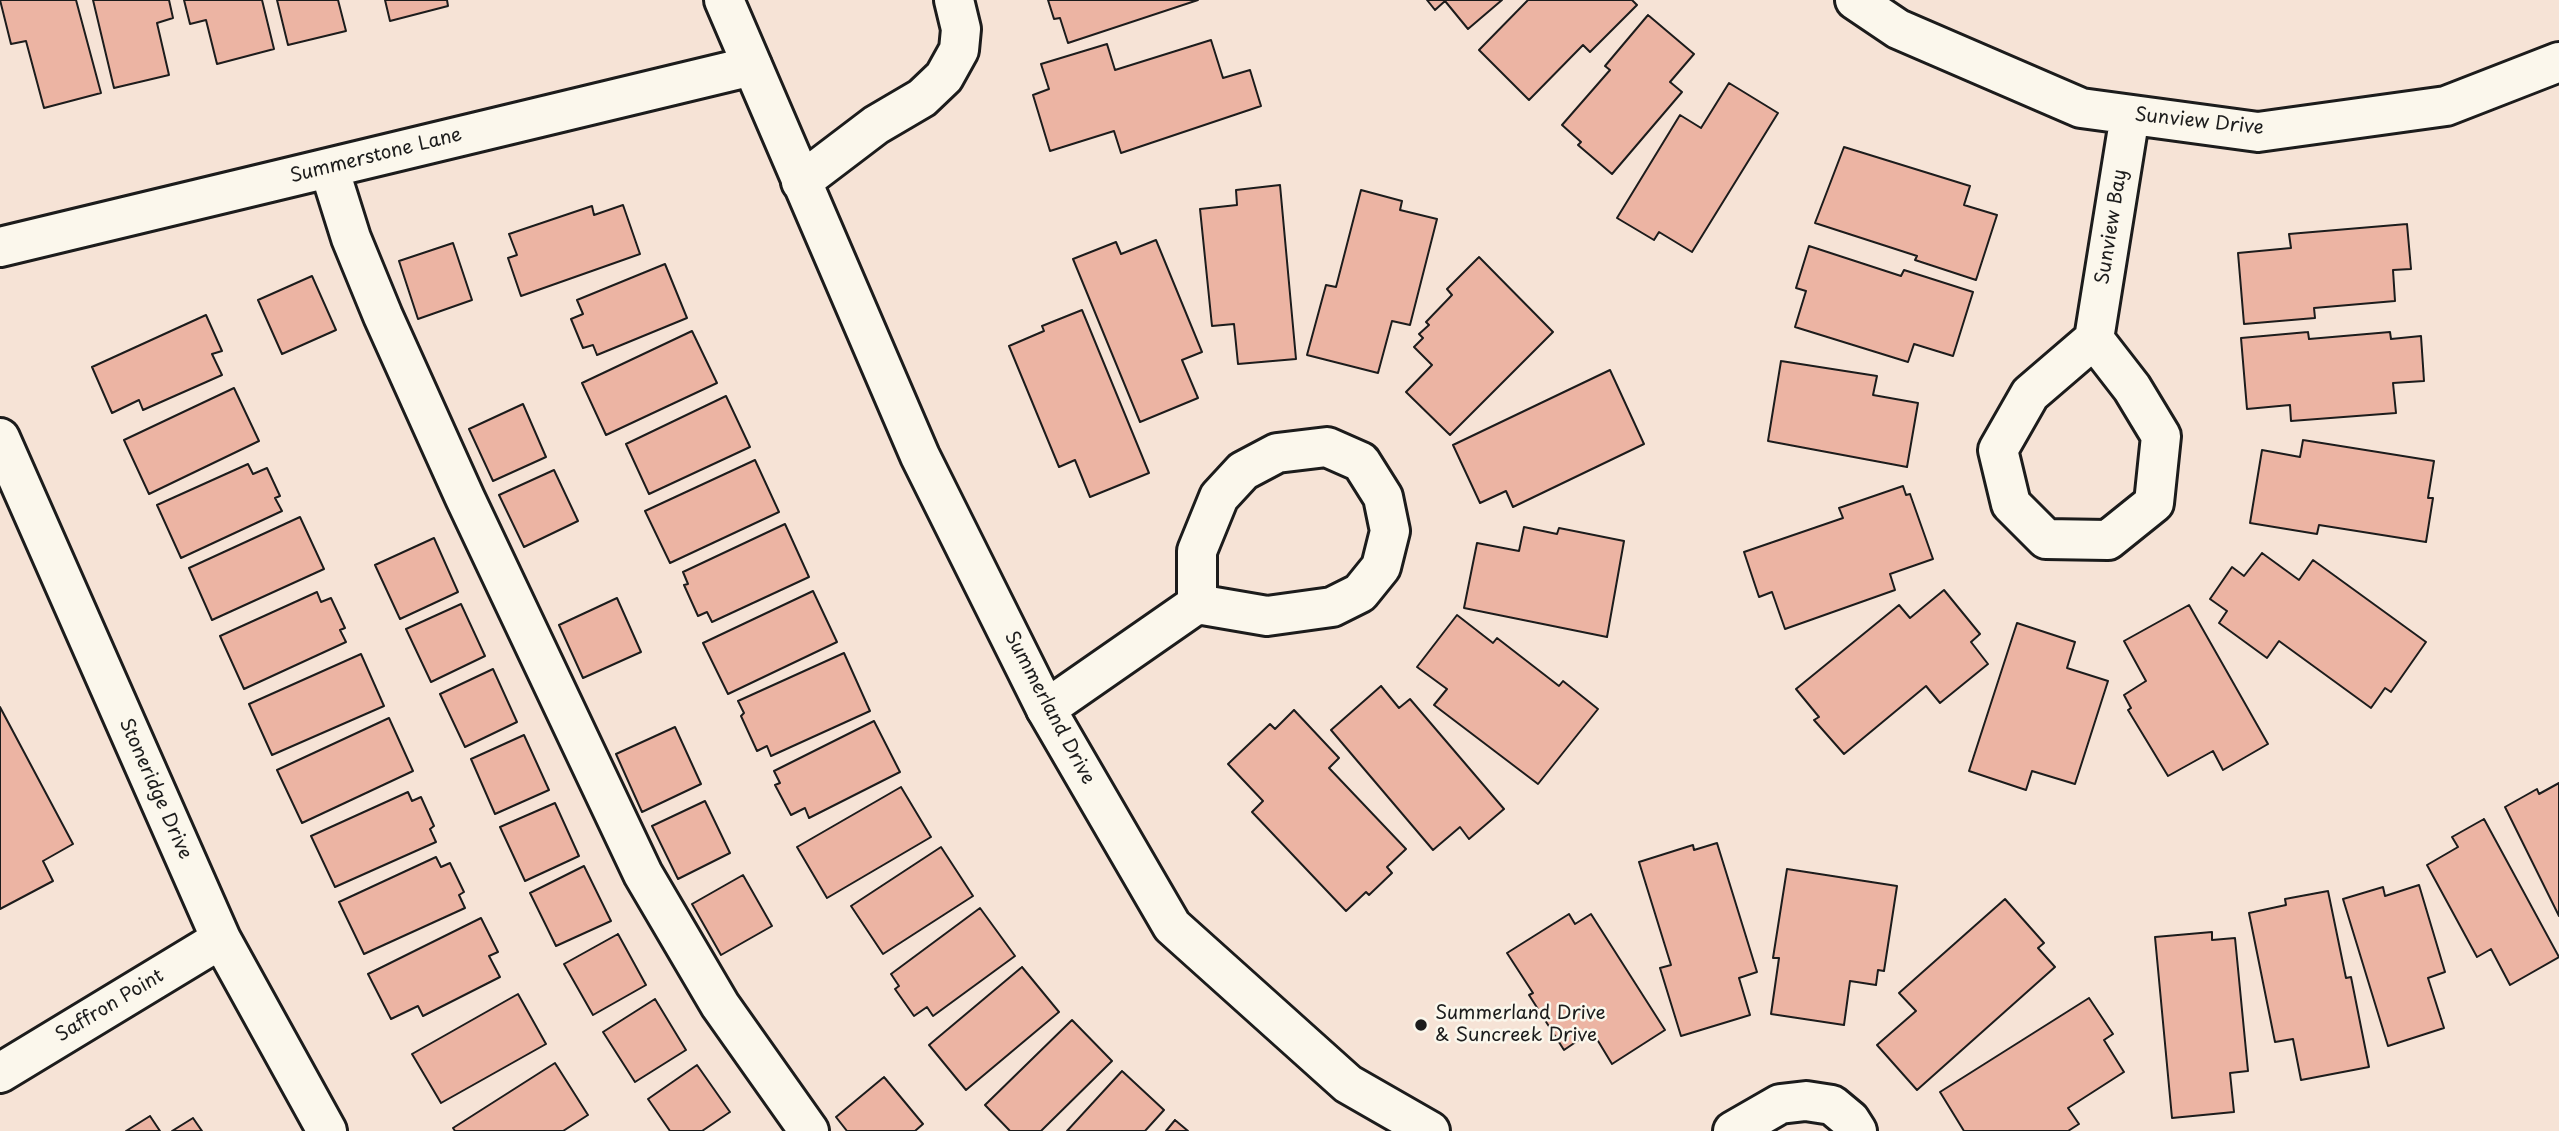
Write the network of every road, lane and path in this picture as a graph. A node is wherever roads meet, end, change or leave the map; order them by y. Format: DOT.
graph roads {
  1 [pos="724,0"];
  2 [pos="954,0"];
  3 [pos="1855,0"];
  4 [pos="2559,62"];
  5 [pos="752,66"];
  6 [pos="2130,115"];
  7 [pos="329,168"];
  8 [pos="801,182"];
  9 [pos="0,247"];
  10 [pos="2094,339"];
  11 [pos="0,438"];
  12 [pos="1197,604"];
  13 [pos="1046,709"];
  14 [pos="221,939"];
  15 [pos="0,1073"];
  16 [pos="327,1131"];
  17 [pos="809,1131"];
  18 [pos="1430,1131"];
  19 [pos="1732,1131"];
  20 [pos="1857,1131"];
  1 -- 5 [label="street, Summerland Drive"];
  2 -- 8 [label="street"];
  3 -- 6 [label="street, Sunview Drive"];
  4 -- 6 [label="street, Sunview Drive"];
  5 -- 7 [label="street, Summerstone Lane"];
  5 -- 8 [label="street, Summerland Drive"];
  6 -- 10 [label="street, Sunview Bay"];
  7 -- 9 [label="street, Summerstone Lane"];
  7 -- 17 [label="street"];
  8 -- 13 [label="street, Summerland Drive"];
  10 -- 10 [label="street"];
  11 -- 14 [label="street, Stoneridge Drive"];
  12 -- 12 [label="street"];
  12 -- 13 [label="street"];
  13 -- 18 [label="street, Summerland Drive"];
  14 -- 15 [label="street, Saffron Point"];
  14 -- 16 [label="street, Stoneridge Drive"];
  19 -- 20 [label="street"];
}
